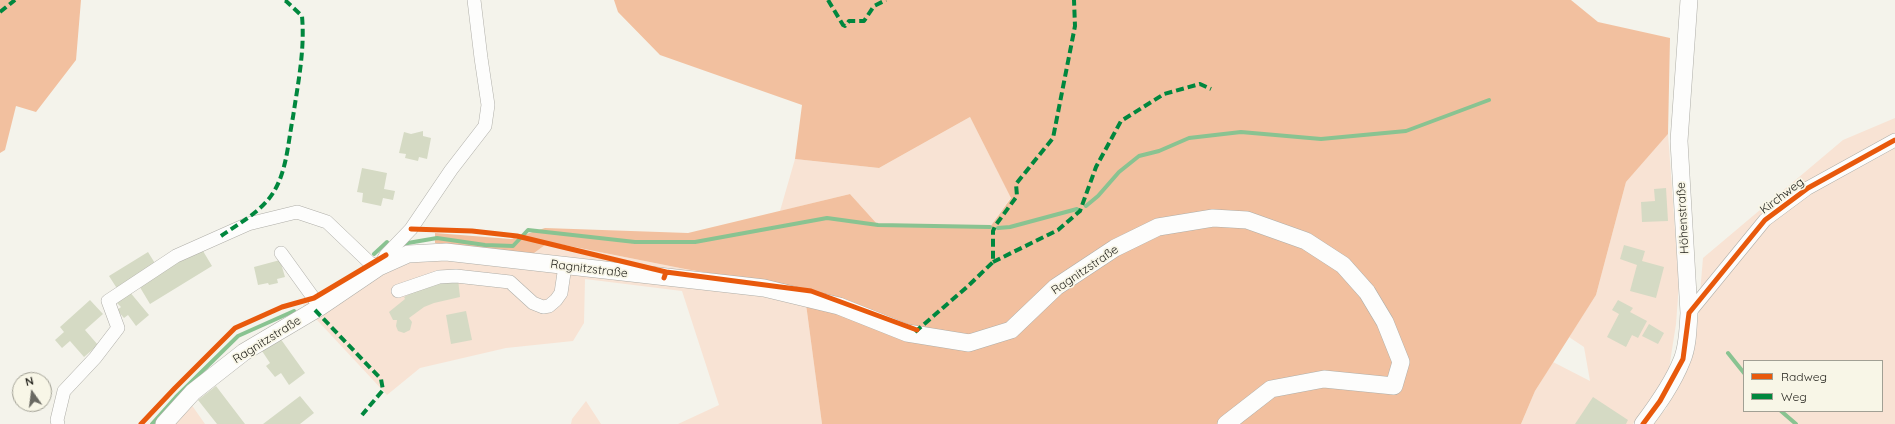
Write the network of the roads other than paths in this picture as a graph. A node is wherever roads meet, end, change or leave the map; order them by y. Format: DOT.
graph roads {
  1 [pos="474,0"];
  2 [pos="1689,0"];
  3 [pos="1895,140"];
  4 [pos="281,253"];
  5 [pos="564,266"];
  6 [pos="379,267"];
  7 [pos="398,290"];
  8 [pos="320,307"];
  9 [pos="1689,313"];
  10 [pos="58,424"];
  11 [pos="164,424"];
  12 [pos="1226,424"];
  13 [pos="1643,424"];
  1 -- 6 [label="street"];
  2 -- 9 [label="main road, Höhenstraße"];
  3 -- 9 [label="street, Kirchweg"];
  4 -- 8 [label="street"];
  5 -- 6 [label="main road, Ragnitzstraße"];
  5 -- 7 [label="street"];
  5 -- 12 [label="main road, Ragnitzstraße"];
  6 -- 8 [label="main road, Ragnitzstraße"];
  6 -- 10 [label="street"];
  8 -- 11 [label="main road, Ragnitzstraße"];
  9 -- 13 [label="main road, Höhenstraße"];
}
